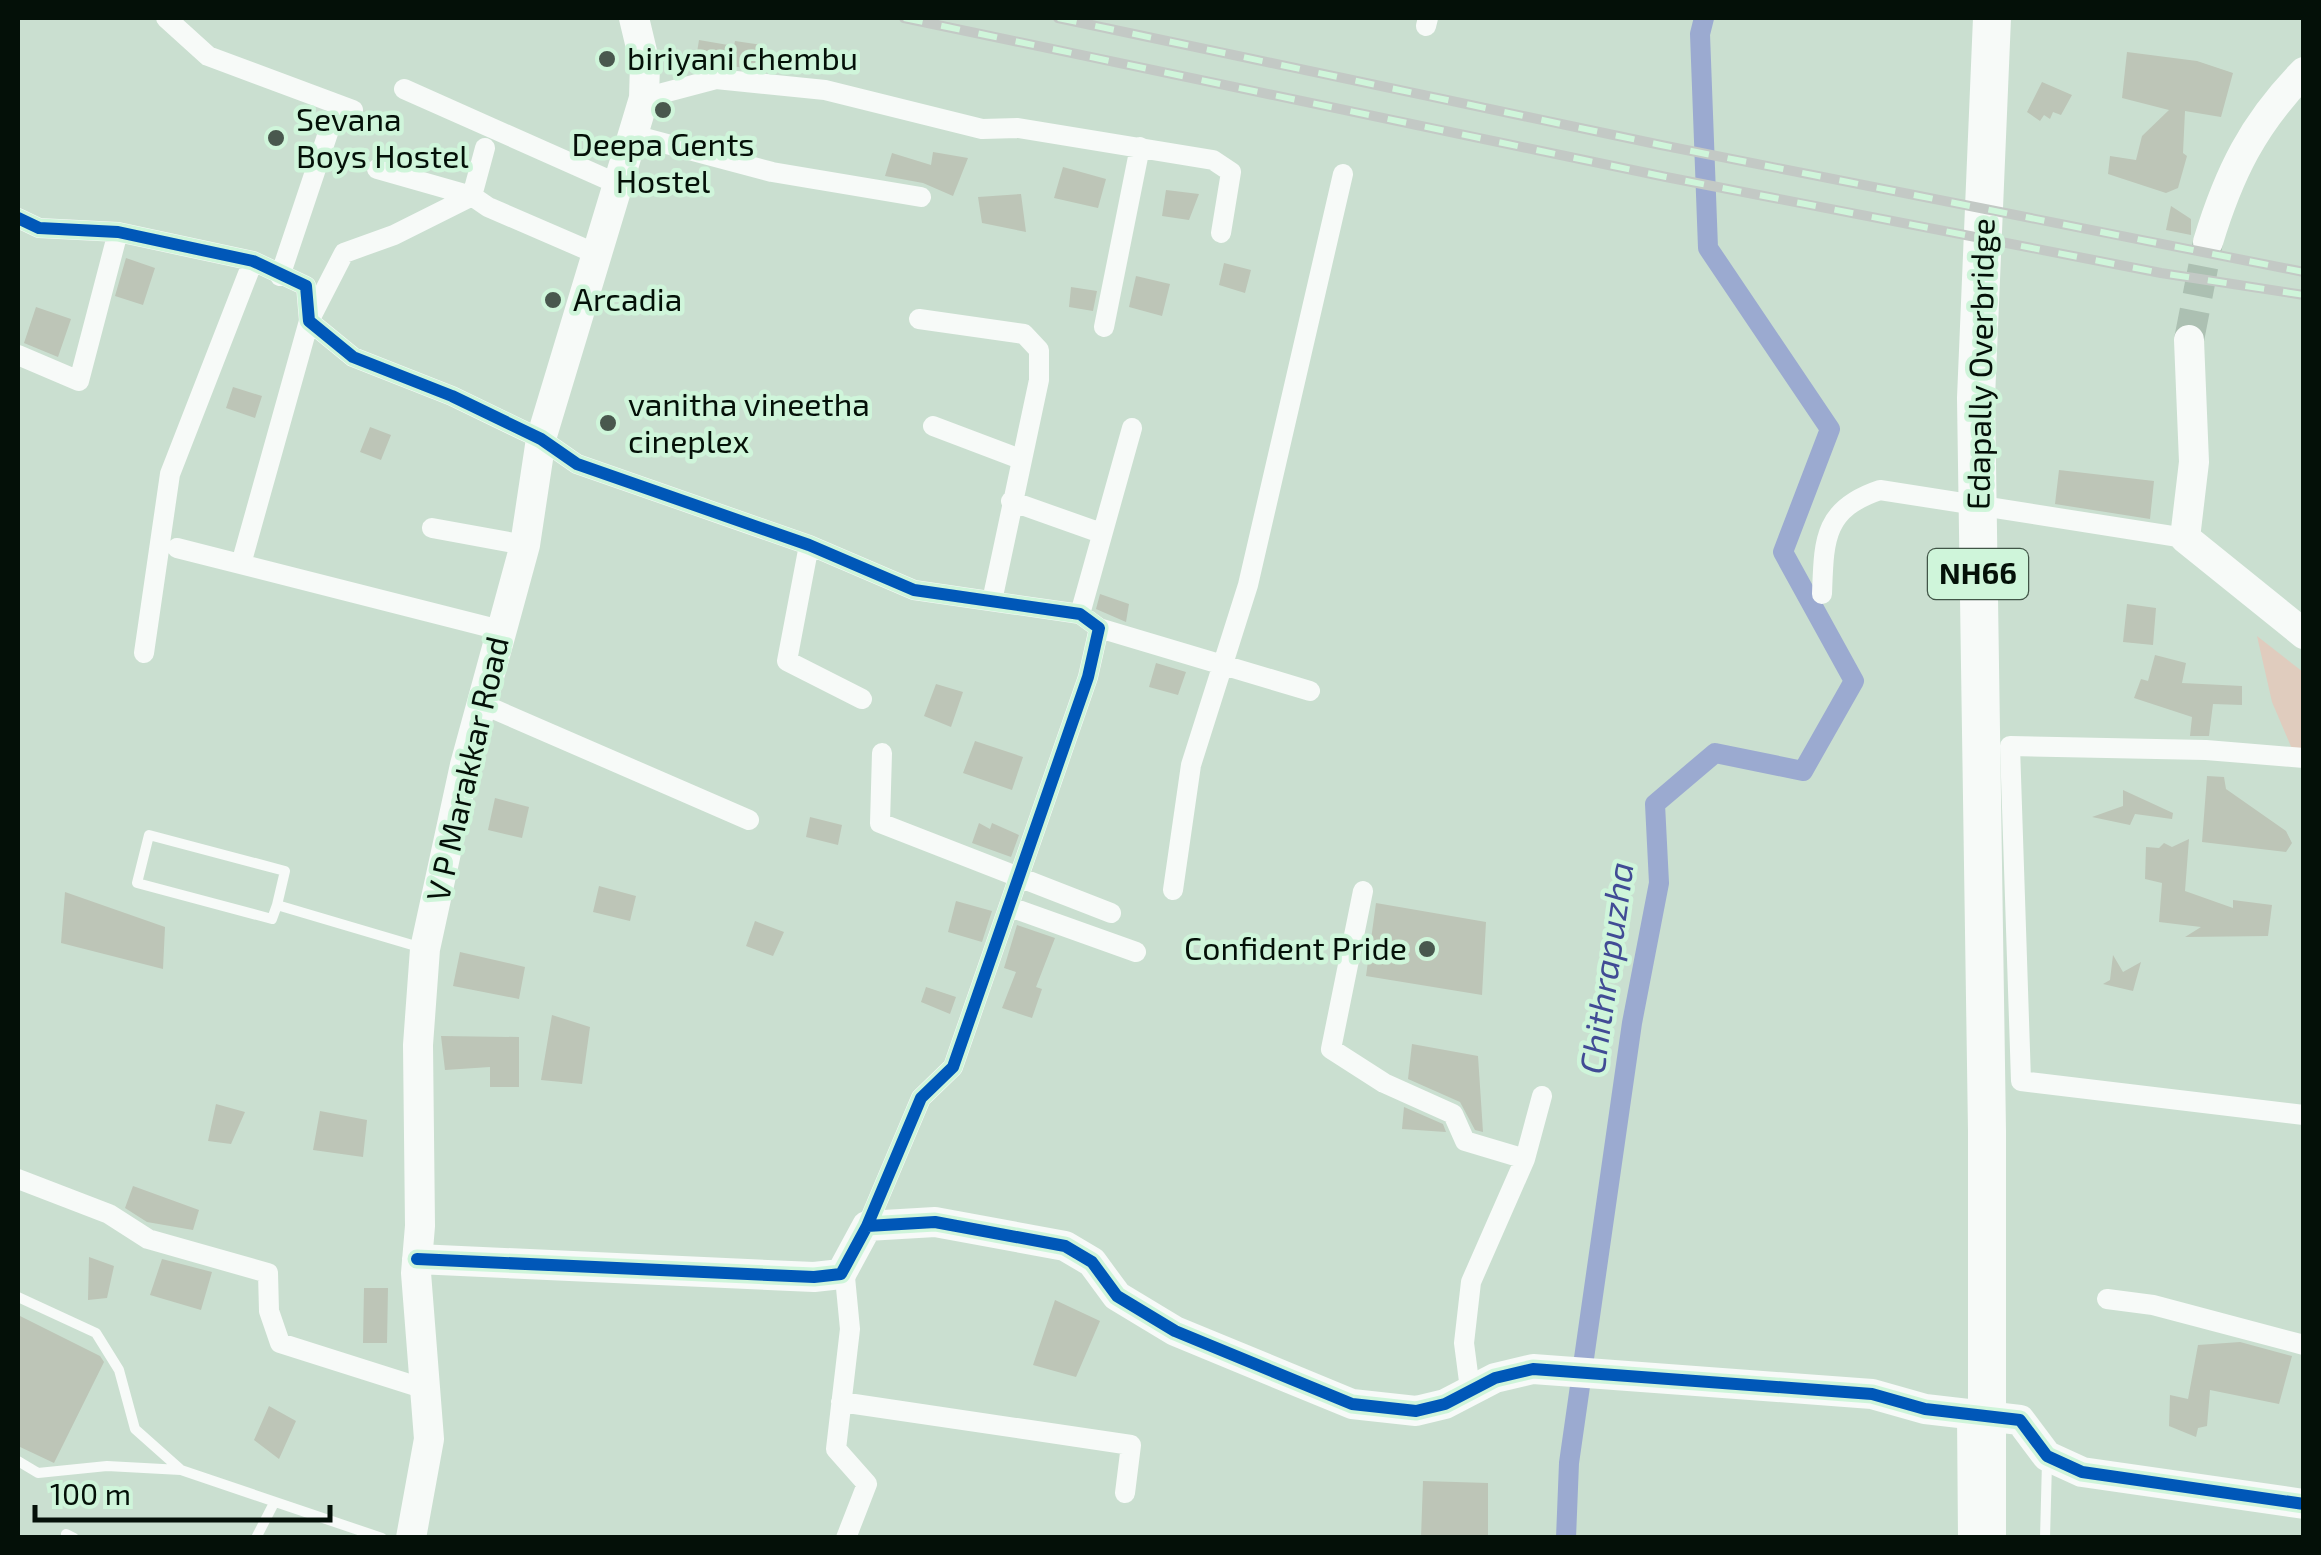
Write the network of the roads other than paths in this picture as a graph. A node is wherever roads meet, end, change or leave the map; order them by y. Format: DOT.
graph roads {
  1 [pos="166,18"];
  2 [pos="634,18"];
  3 [pos="1992,18"];
  4 [pos="2304,72"];
  5 [pos="404,89"];
  6 [pos="644,98"];
  7 [pos="353,110"];
  8 [pos="330,127"];
  9 [pos="633,135"];
  10 [pos="1140,147"];
  11 [pos="484,148"];
  12 [pos="376,169"];
  13 [pos="1343,174"];
  14 [pos="620,186"];
  15 [pos="472,196"];
  16 [pos="922,197"];
  17 [pos="18,218"];
  18 [pos="118,232"];
  19 [pos="1221,233"];
  20 [pos="2208,242"];
  21 [pos="598,255"];
  22 [pos="253,261"];
  23 [pos="280,276"];
  24 [pos="919,319"];
  25 [pos="309,321"];
  26 [pos="1104,328"];
  27 [pos="2189,340"];
  28 [pos="18,354"];
  29 [pos="933,426"];
  30 [pos="1132,428"];
  31 [pos="542,439"];
  32 [pos="1020,458"];
  33 [pos="1011,501"];
  34 [pos="432,528"];
  35 [pos="1101,534"];
  36 [pos="2185,538"];
  37 [pos="524,544"];
  38 [pos="808,545"];
  39 [pos="177,548"];
  40 [pos="241,564"];
  41 [pos="1822,594"];
  42 [pos="992,602"];
  43 [pos="1080,614"];
  44 [pos="1099,628"];
  45 [pos="500,630"];
  46 [pos="2304,634"];
  47 [pos="144,653"];
  48 [pos="1225,666"];
  49 [pos="1310,690"];
  50 [pos="862,699"];
  51 [pos="482,704"];
  52 [pos="882,753"];
  53 [pos="2304,758"];
  54 [pos="749,820"];
  55 [pos="1020,878"];
  56 [pos="1172,890"];
  57 [pos="1363,891"];
  58 [pos="277,904"];
  59 [pos="1010,907"];
  60 [pos="1112,914"];
  61 [pos="425,949"];
  62 [pos="1136,952"];
  63 [pos="1542,1096"];
  64 [pos="2304,1114"];
  65 [pos="1525,1159"];
  66 [pos="18,1179"];
  67 [pos="867,1226"];
  68 [pos="417,1259"];
  69 [pos="844,1267"];
  70 [pos="18,1298"];
  71 [pos="2107,1300"];
  72 [pos="2304,1344"];
  73 [pos="426,1389"];
  74 [pos="1470,1389"];
  75 [pos="842,1402"];
  76 [pos="1977,1427"];
  77 [pos="2047,1456"];
  78 [pos="18,1461"];
  79 [pos="180,1470"];
  80 [pos="1126,1493"];
  81 [pos="274,1503"];
  82 [pos="2304,1504"];
  83 [pos="256,1538"];
  84 [pos="382,1538"];
  85 [pos="411,1538"];
  86 [pos="846,1538"];
  87 [pos="1968,1538"];
  88 [pos="1987,1538"];
  89 [pos="2045,1538"];
  1 -- 7 [label="street"];
  2 -- 6 [label="street, V P Marakkar Road"];
  3 -- 76 [label="highway, Edapally Overbridge / NH66"];
  4 -- 20 [label="street"];
  5 -- 14 [label="street"];
  6 -- 9 [label="street, V P Marakkar Road"];
  6 -- 10 [label="street"];
  8 -- 23 [label="street"];
  9 -- 14 [label="street, V P Marakkar Road"];
  9 -- 16 [label="street"];
  10 -- 19 [label="street"];
  10 -- 26 [label="street"];
  11 -- 15 [label="street"];
  12 -- 15 [label="street"];
  13 -- 48 [label="street"];
  14 -- 21 [label="street, V P Marakkar Road"];
  15 -- 21 [label="street"];
  15 -- 25 [label="street"];
  17 -- 18 [label="street"];
  18 -- 22 [label="street"];
  18 -- 28 [label="street"];
  21 -- 31 [label="street, V P Marakkar Road"];
  22 -- 23 [label="street"];
  22 -- 47 [label="street"];
  23 -- 25 [label="street"];
  24 -- 32 [label="street"];
  25 -- 31 [label="street"];
  25 -- 40 [label="street"];
  27 -- 36 [label="street"];
  29 -- 32 [label="street"];
  30 -- 35 [label="street"];
  31 -- 37 [label="street, V P Marakkar Road"];
  31 -- 38 [label="street"];
  32 -- 33 [label="street"];
  33 -- 35 [label="street"];
  33 -- 42 [label="street"];
  34 -- 37 [label="street"];
  35 -- 43 [label="street"];
  36 -- 41 [label="street"];
  36 -- 46 [label="street"];
  37 -- 45 [label="street, V P Marakkar Road"];
  38 -- 42 [label="street"];
  38 -- 50 [label="street"];
  39 -- 40 [label="street"];
  40 -- 45 [label="street"];
  42 -- 43 [label="street"];
  43 -- 44 [label="street"];
  44 -- 48 [label="street"];
  44 -- 55 [label="street"];
  45 -- 51 [label="street, V P Marakkar Road"];
  48 -- 49 [label="street"];
  48 -- 56 [label="street"];
  51 -- 54 [label="street"];
  51 -- 61 [label="street, V P Marakkar Road"];
  52 -- 55 [label="street"];
  53 -- 64 [label="street"];
  55 -- 59 [label="street"];
  55 -- 60 [label="street"];
  57 -- 65 [label="street"];
  58 -- 58 [label="lane"];
  58 -- 61 [label="lane"];
  59 -- 62 [label="street"];
  59 -- 67 [label="street"];
  61 -- 68 [label="street, V P Marakkar Road"];
  63 -- 65 [label="street"];
  65 -- 74 [label="street"];
  66 -- 73 [label="street"];
  67 -- 69 [label="street"];
  67 -- 74 [label="street"];
  68 -- 69 [label="street"];
  68 -- 73 [label="street, V P Marakkar Road"];
  69 -- 75 [label="street"];
  70 -- 79 [label="lane"];
  71 -- 72 [label="street"];
  73 -- 85 [label="street, V P Marakkar Road"];
  74 -- 76 [label="street"];
  75 -- 80 [label="street"];
  75 -- 86 [label="street"];
  76 -- 77 [label="street"];
  76 -- 87 [label="street"];
  76 -- 88 [label="highway, NH66"];
  77 -- 82 [label="street"];
  77 -- 89 [label="lane"];
  78 -- 79 [label="lane"];
  79 -- 81 [label="lane"];
  81 -- 83 [label="lane"];
  81 -- 84 [label="lane"];
}
